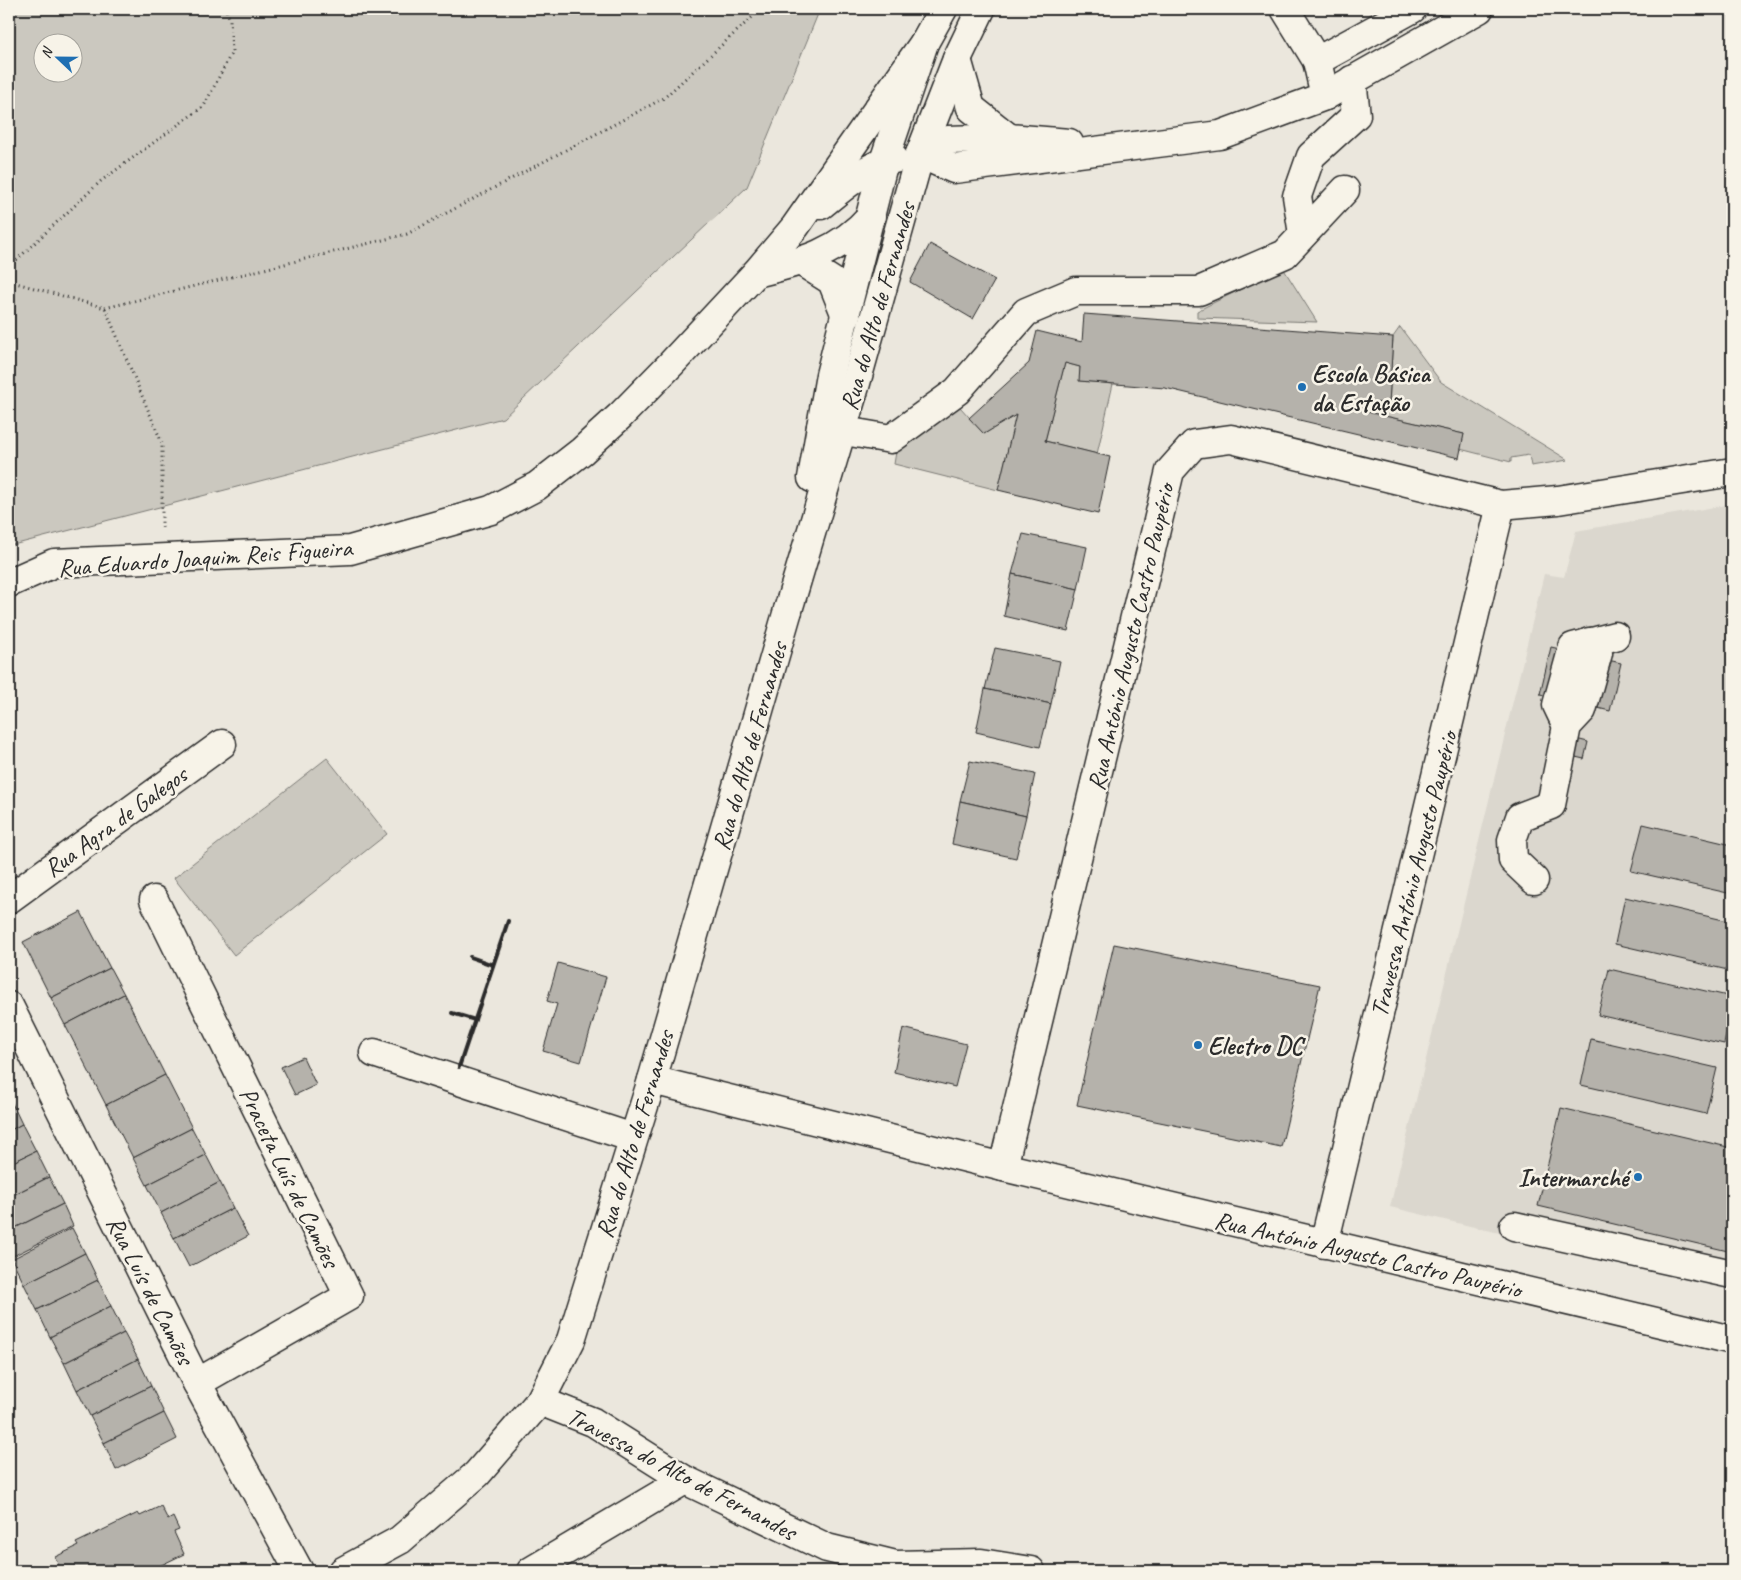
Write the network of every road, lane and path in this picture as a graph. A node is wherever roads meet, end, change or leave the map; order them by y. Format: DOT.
graph roads {
  1 [pos="226,9"];
  2 [pos="760,9"];
  3 [pos="943,9"];
  4 [pos="981,9"];
  5 [pos="1285,9"];
  6 [pos="1412,9"];
  7 [pos="1479,9"];
  8 [pos="924,42"];
  9 [pos="956,59"];
  10 [pos="1317,61"];
  11 [pos="1352,80"];
  12 [pos="1325,96"];
  13 [pos="1009,138"];
  14 [pos="1123,147"];
  15 [pos="920,154"];
  16 [pos="884,161"];
  17 [pos="1345,190"];
  18 [pos="869,218"];
  19 [pos="795,227"];
  20 [pos="1303,234"];
  21 [pos="802,262"];
  22 [pos="9,267"];
  23 [pos="756,273"];
  24 [pos="9,281"];
  25 [pos="104,308"];
  26 [pos="846,316"];
  27 [pos="832,428"];
  28 [pos="1732,472"];
  29 [pos="1501,505"];
  30 [pos="162,559"];
  31 [pos="9,583"];
  32 [pos="1602,639"];
  33 [pos="222,744"];
  34 [pos="1534,880"];
  35 [pos="9,898"];
  36 [pos="154,900"];
  37 [pos="9,1006"];
  38 [pos="374,1053"];
  39 [pos="652,1080"];
  40 [pos="633,1138"];
  41 [pos="1003,1167"];
  42 [pos="1514,1226"];
  43 [pos="1324,1244"];
  44 [pos="1732,1274"];
  45 [pos="1732,1340"];
  46 [pos="197,1383"];
  47 [pos="540,1401"];
  48 [pos="685,1480"];
  49 [pos="299,1571"];
  50 [pos="343,1571"];
  51 [pos="531,1571"];
  52 [pos="1031,1571"];
  1 -- 22 [label="path"];
  2 -- 25 [label="path"];
  3 -- 8 [label="street, Rua do Alto de Fernandes"];
  4 -- 9 [label="street, Rua do Alto de Fernandes"];
  5 -- 10 [label="street"];
  6 -- 10 [label="street"];
  7 -- 11 [label="street"];
  8 -- 16 [label="street, Rua do Alto de Fernandes"];
  8 -- 19 [label="street"];
  9 -- 13 [label="street"];
  9 -- 15 [label="street, Rua do Alto de Fernandes"];
  10 -- 12 [label="street"];
  11 -- 12 [label="street"];
  11 -- 20 [label="street"];
  12 -- 14 [label="street"];
  13 -- 14 [label="street"];
  13 -- 15 [label="street"];
  14 -- 15 [label="street"];
  15 -- 16 [label="street"];
  15 -- 18 [label="street"];
  15 -- 27 [label="street, Rua do Alto de Fernandes"];
  16 -- 18 [label="street, Rua do Alto de Fernandes"];
  16 -- 19 [label="street"];
  17 -- 20 [label="street"];
  18 -- 21 [label="street"];
  18 -- 26 [label="street, Rua do Alto de Fernandes"];
  19 -- 23 [label="street, Rua Eduardo Joaquim Reis Figueira"];
  20 -- 27 [label="street"];
  21 -- 23 [label="street"];
  21 -- 26 [label="street"];
  23 -- 30 [label="street, Rua Eduardo Joaquim Reis Figueira"];
  24 -- 25 [label="path"];
  25 -- 30 [label="path"];
  26 -- 27 [label="street, Rua do Alto de Fernandes"];
  27 -- 39 [label="street, Rua do Alto de Fernandes"];
  28 -- 29 [label="street, Rua António Augusto Castro Paupério"];
  29 -- 41 [label="street, Rua António Augusto Castro Paupério"];
  29 -- 43 [label="street, Travessa António Augusto Paupério"];
  30 -- 31 [label="street, Rua Eduardo Joaquim Reis Figueira"];
  32 -- 34 [label="street"];
  33 -- 35 [label="street, Rua Agra de Galegos"];
  36 -- 46 [label="street, Praceta Luís de Camões"];
  37 -- 46 [label="street, Rua Luís de Camões"];
  38 -- 40 [label="street"];
  39 -- 40 [label="street, Rua do Alto de Fernandes"];
  39 -- 41 [label="street, Rua António Augusto Castro Paupério"];
  40 -- 47 [label="street, Rua do Alto de Fernandes"];
  41 -- 43 [label="street, Rua António Augusto Castro Paupério"];
  42 -- 44 [label="street"];
  43 -- 45 [label="street, Rua António Augusto Castro Paupério"];
  46 -- 49 [label="street, Rua Luís de Camões"];
  47 -- 48 [label="street, Travessa do Alto de Fernandes"];
  47 -- 50 [label="street, Rua do Alto de Fernandes"];
  48 -- 51 [label="street"];
  48 -- 52 [label="street, Travessa do Alto de Fernandes"];
}
